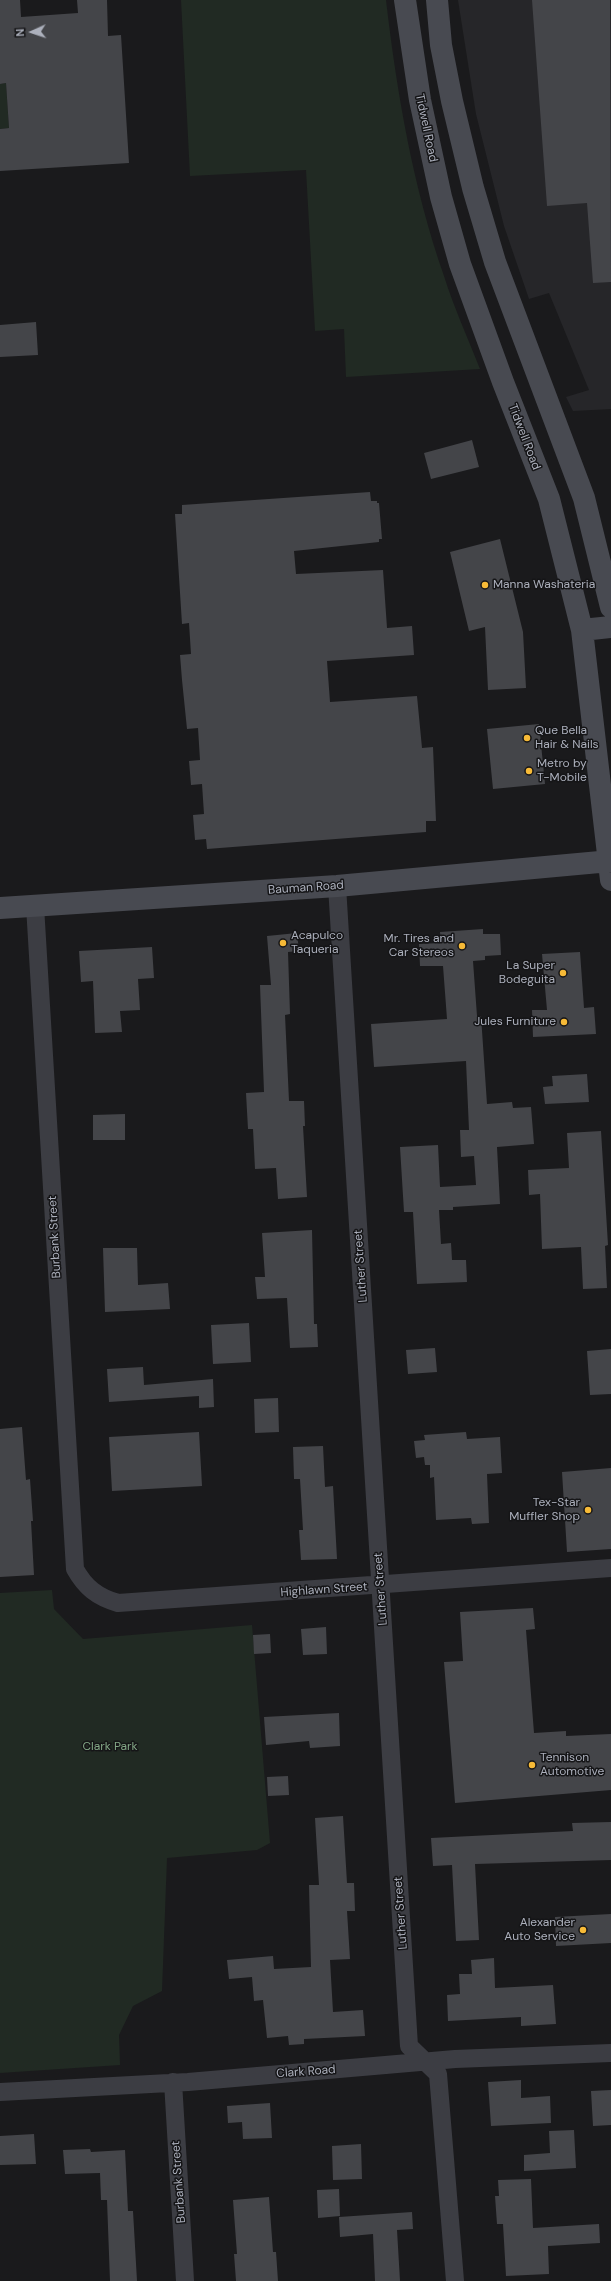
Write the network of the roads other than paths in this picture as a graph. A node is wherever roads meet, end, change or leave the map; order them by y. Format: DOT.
graph roads {
  1 [pos="405,0"];
  2 [pos="437,0"];
  3 [pos="473,188"];
  4 [pos="441,197"];
  5 [pos="540,380"];
  6 [pos="503,382"];
  7 [pos="611,607"];
  8 [pos="611,627"];
  9 [pos="582,630"];
  10 [pos="610,868"];
  11 [pos="337,886"];
  12 [pos="35,906"];
  13 [pos="0,908"];
  14 [pos="611,1568"];
  15 [pos="75,1569"];
  16 [pos="381,1586"];
  17 [pos="611,2053"];
  18 [pos="426,2063"];
  19 [pos="173,2082"];
  20 [pos="0,2092"];
  21 [pos="186,2281"];
  22 [pos="455,2281"];
  1 -- 4 [label="main road, Tidwell Road"];
  2 -- 3 [label="main road"];
  3 -- 4 [label="main road"];
  3 -- 5 [label="main road"];
  4 -- 6 [label="main road, Tidwell Road"];
  5 -- 6 [label="main road"];
  5 -- 7 [label="main road"];
  6 -- 9 [label="main road, Tidwell Road"];
  8 -- 9 [label="main road"];
  9 -- 10 [label="main road, Tidwell Road"];
  10 -- 11 [label="main road, Bauman Road"];
  11 -- 12 [label="main road, Bauman Road"];
  11 -- 16 [label="street, Luther Street"];
  12 -- 13 [label="main road, Bauman Road"];
  12 -- 15 [label="street, Burbank Street"];
  14 -- 16 [label="street, Highlawn Street"];
  15 -- 16 [label="street, Highlawn Street"];
  16 -- 18 [label="street, Luther Street"];
  17 -- 18 [label="street, Clark Road"];
  18 -- 19 [label="street, Clark Road"];
  18 -- 22 [label="street, Luther Street"];
  19 -- 20 [label="street, Clark Road"];
  19 -- 21 [label="street, Burbank Street"];
}
